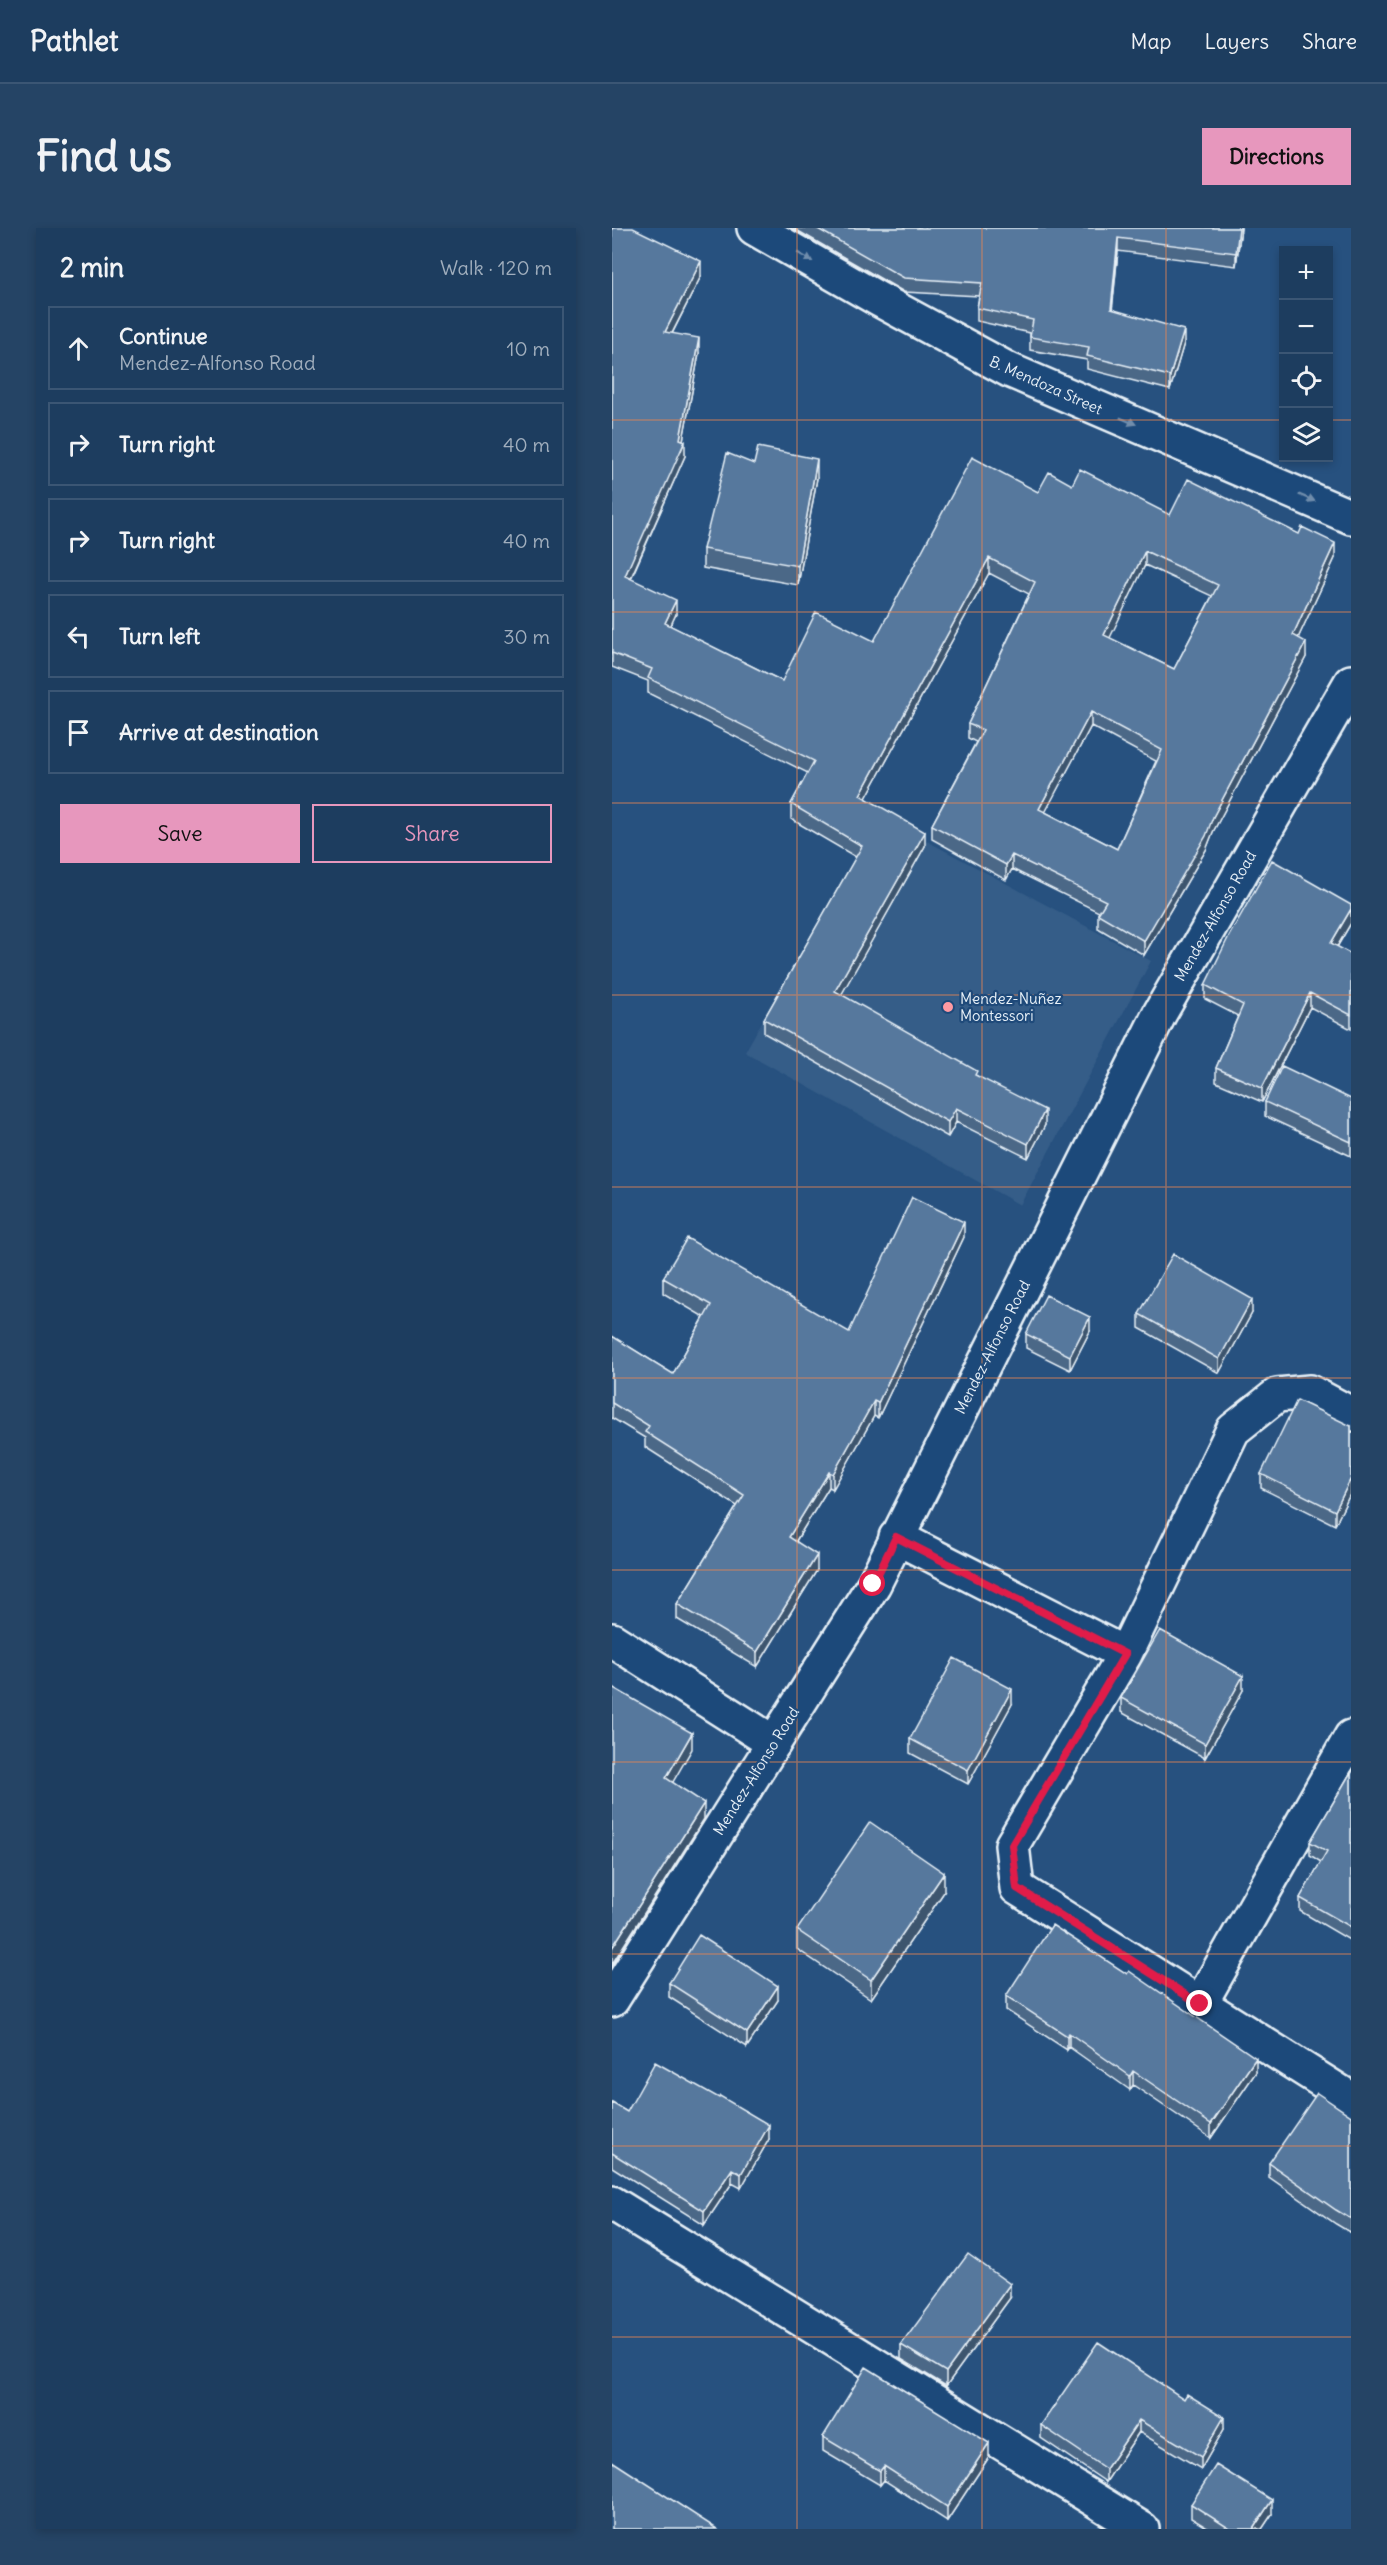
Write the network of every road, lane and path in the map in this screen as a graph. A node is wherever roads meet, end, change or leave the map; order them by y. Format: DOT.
graph roads {
  1 [pos="754,228"];
  2 [pos="1351,517"];
  3 [pos="1351,682"];
  4 [pos="1351,1414"];
  5 [pos="896,1537"];
  6 [pos="612,1640"];
  7 [pos="1125,1654"];
  8 [pos="1351,1737"];
  9 [pos="774,1743"];
  10 [pos="612,2000"];
  11 [pos="1200,2004"];
  12 [pos="1351,2099"];
  13 [pos="612,2204"];
  14 [pos="1142,2529"];
  1 -- 2 [label="street, B. Mendoza Street, one-way"];
  3 -- 5 [label="street, Mendez-Alfonso Road"];
  4 -- 7 [label="street"];
  5 -- 7 [label="street"];
  5 -- 9 [label="street, Mendez-Alfonso Road"];
  6 -- 9 [label="street"];
  7 -- 11 [label="street"];
  8 -- 11 [label="street"];
  9 -- 10 [label="street, Mendez-Alfonso Road"];
  11 -- 12 [label="street"];
  13 -- 14 [label="street"];
}
